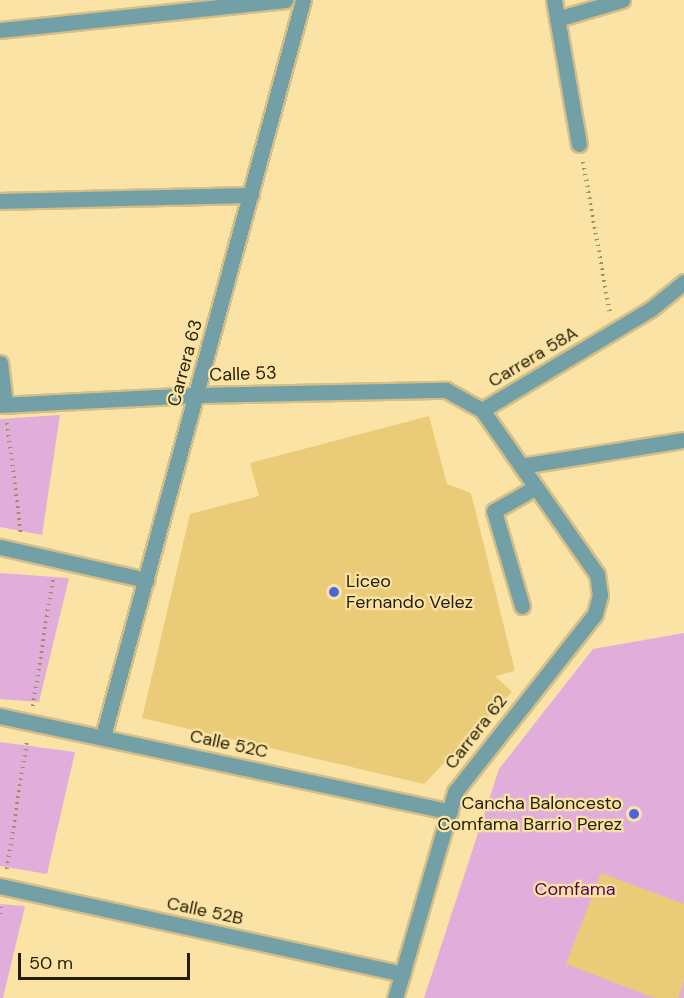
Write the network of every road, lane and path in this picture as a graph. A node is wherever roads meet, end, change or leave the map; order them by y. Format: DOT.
graph roads {
  1 [pos="285,0"];
  2 [pos="303,0"];
  3 [pos="554,0"];
  4 [pos="622,0"];
  5 [pos="557,19"];
  6 [pos="0,30"];
  7 [pos="579,144"];
  8 [pos="251,195"];
  9 [pos="0,201"];
  10 [pos="684,282"];
  11 [pos="613,332"];
  12 [pos="0,363"];
  13 [pos="197,395"];
  14 [pos="2,404"];
  15 [pos="483,410"];
  16 [pos="684,440"];
  17 [pos="521,465"];
  18 [pos="536,487"];
  19 [pos="0,547"];
  20 [pos="23,550"];
  21 [pos="146,580"];
  22 [pos="522,606"];
  23 [pos="596,614"];
  24 [pos="0,716"];
  25 [pos="103,736"];
  26 [pos="450,812"];
  27 [pos="0,886"];
  28 [pos="402,974"];
  29 [pos="395,998"];
  1 -- 6 [label="street"];
  2 -- 8 [label="street, Carrera 63"];
  3 -- 5 [label="street"];
  4 -- 5 [label="street"];
  5 -- 7 [label="street"];
  7 -- 11 [label="path"];
  8 -- 9 [label="street"];
  8 -- 13 [label="street, Carrera 63"];
  10 -- 11 [label="street, Carrera 58A"];
  11 -- 15 [label="street, Carrera 58A"];
  12 -- 14 [label="street"];
  13 -- 14 [label="street, Calle 53"];
  13 -- 15 [label="street, Calle 53"];
  13 -- 21 [label="street, Carrera 63"];
  14 -- 20 [label="path"];
  15 -- 17 [label="street, Carrera 58A"];
  16 -- 17 [label="street"];
  17 -- 18 [label="street, Carrera 58A"];
  18 -- 22 [label="street"];
  18 -- 23 [label="street, Carrera 58A"];
  19 -- 20 [label="street"];
  20 -- 21 [label="street"];
  21 -- 25 [label="street, Carrera 63"];
  23 -- 26 [label="street, Carrera 62"];
  24 -- 25 [label="street, Calle 52C"];
  25 -- 26 [label="street, Calle 52C"];
  26 -- 28 [label="street, Carrera 62"];
  27 -- 28 [label="street, Calle 52B"];
  28 -- 29 [label="street, Carrera 62"];
}
